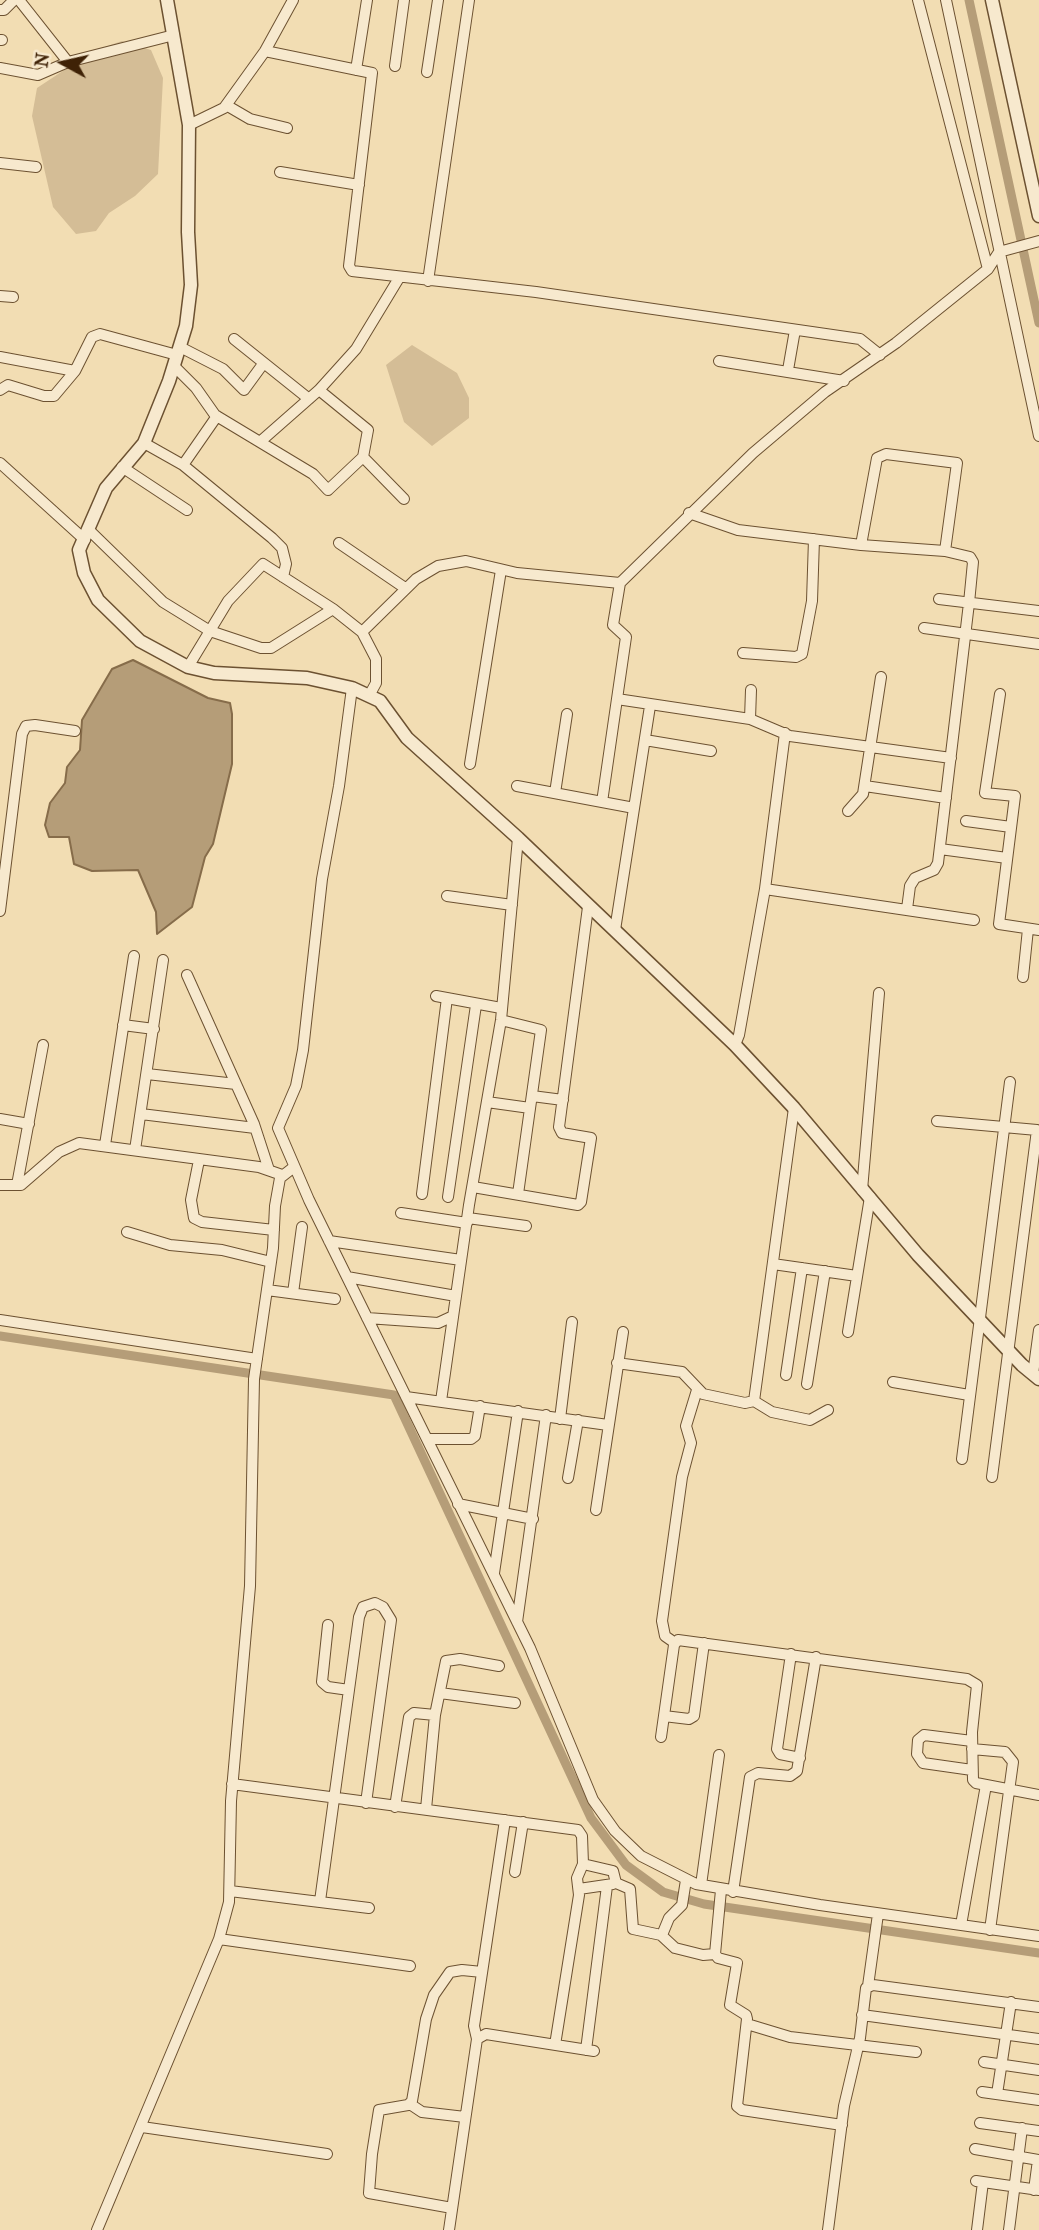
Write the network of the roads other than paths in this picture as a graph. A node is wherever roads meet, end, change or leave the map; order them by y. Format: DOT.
graph roads {
  1 [pos="14,0"];
  2 [pos="19,0"];
  3 [pos="166,0"];
  4 [pos="293,0"];
  5 [pos="367,0"];
  6 [pos="404,0"];
  7 [pos="438,0"];
  8 [pos="469,0"];
  9 [pos="918,0"];
  10 [pos="946,0"];
  11 [pos="992,0"];
  12 [pos="0,10"];
  13 [pos="174,35"];
  14 [pos="265,51"];
  15 [pos="68,62"];
  16 [pos="395,66"];
  17 [pos="0,68"];
  18 [pos="356,70"];
  19 [pos="427,72"];
  20 [pos="226,105"];
  21 [pos="189,125"];
  22 [pos="287,128"];
  23 [pos="0,163"];
  24 [pos="37,167"];
  25 [pos="280,172"];
  26 [pos="359,185"];
  27 [pos="1039,216"];
  28 [pos="1039,241"];
  29 [pos="1005,250"];
  30 [pos="988,269"];
  31 [pos="399,278"];
  32 [pos="428,281"];
  33 [pos="0,296"];
  34 [pos="13,297"];
  35 [pos="795,330"];
  36 [pos="234,339"];
  37 [pos="880,355"];
  38 [pos="177,356"];
  39 [pos="0,357"];
  40 [pos="719,361"];
  41 [pos="263,364"];
  42 [pos="788,370"];
  43 [pos="75,371"];
  44 [pos="844,381"];
  45 [pos="0,390"];
  46 [pos="319,390"];
  47 [pos="309,399"];
  48 [pos="217,416"];
  49 [pos="1039,436"];
  50 [pos="261,441"];
  51 [pos="144,443"];
  52 [pos="363,457"];
  53 [pos="0,463"];
  54 [pos="183,465"];
  55 [pos="122,467"];
  56 [pos="404,499"];
  57 [pos="187,510"];
  58 [pos="689,513"];
  59 [pos="88,535"];
  60 [pos="814,539"];
  61 [pos="339,543"];
  62 [pos="861,545"];
  63 [pos="945,551"];
  64 [pos="501,570"];
  65 [pos="283,577"];
  66 [pos="620,583"];
  67 [pos="405,588"];
  68 [pos="939,599"];
  69 [pos="969,603"];
  70 [pos="333,609"];
  71 [pos="1039,611"];
  72 [pos="924,628"];
  73 [pos="210,631"];
  74 [pos="362,632"];
  75 [pos="965,633"];
  76 [pos="1039,644"];
  77 [pos="743,653"];
  78 [pos="188,667"];
  79 [pos="881,677"];
  80 [pos="352,688"];
  81 [pos="751,690"];
  82 [pos="370,694"];
  83 [pos="1000,694"];
  84 [pos="617,699"];
  85 [pos="650,706"];
  86 [pos="567,714"];
  87 [pos="750,719"];
  88 [pos="75,731"];
  89 [pos="785,733"];
  90 [pos="645,740"];
  91 [pos="869,748"];
  92 [pos="711,751"];
  93 [pos="951,758"];
  94 [pos="470,764"];
  95 [pos="517,786"];
  96 [pos="865,786"];
  97 [pos="555,793"];
  98 [pos="946,798"];
  99 [pos="603,802"];
  100 [pos="634,808"];
  101 [pos="848,811"];
  102 [pos="967,821"];
  103 [pos="1011,827"];
  104 [pos="519,838"];
  105 [pos="940,849"];
  106 [pos="1007,858"];
  107 [pos="765,889"];
  108 [pos="447,896"];
  109 [pos="512,905"];
  110 [pos="589,906"];
  111 [pos="907,909"];
  112 [pos="0,911"];
  113 [pos="974,920"];
  114 [pos="615,930"];
  115 [pos="1034,930"];
  116 [pos="134,956"];
  117 [pos="163,960"];
  118 [pos="187,975"];
  119 [pos="1023,977"];
  120 [pos="879,993"];
  121 [pos="436,996"];
  122 [pos="447,998"];
  123 [pos="476,1005"];
  124 [pos="501,1008"];
  125 [pos="501,1020"];
  126 [pos="123,1025"];
  127 [pos="154,1029"];
  128 [pos="43,1045"];
  129 [pos="735,1045"];
  130 [pos="147,1074"];
  131 [pos="1010,1082"];
  132 [pos="236,1084"];
  133 [pos="532,1096"];
  134 [pos="563,1100"];
  135 [pos="487,1102"];
  136 [pos="530,1108"];
  137 [pos="794,1108"];
  138 [pos="141,1114"];
  139 [pos="0,1119"];
  140 [pos="937,1121"];
  141 [pos="29,1124"];
  142 [pos="255,1128"];
  143 [pos="1006,1129"];
  144 [pos="1038,1130"];
  145 [pos="105,1145"];
  146 [pos="135,1150"];
  147 [pos="199,1160"];
  148 [pos="269,1170"];
  149 [pos="287,1171"];
  150 [pos="0,1185"];
  151 [pos="17,1185"];
  152 [pos="473,1187"];
  153 [pos="422,1194"];
  154 [pos="518,1194"];
  155 [pos="866,1194"];
  156 [pos="448,1197"];
  157 [pos="401,1213"];
  158 [pos="467,1220"];
  159 [pos="526,1226"];
  160 [pos="302,1227"];
  161 [pos="274,1230"];
  162 [pos="127,1232"];
  163 [pos="329,1241"];
  164 [pos="461,1260"];
  165 [pos="271,1262"];
  166 [pos="774,1264"];
  167 [pos="802,1268"];
  168 [pos="824,1271"];
  169 [pos="857,1276"];
  170 [pos="347,1277"];
  171 [pos="267,1290"];
  172 [pos="293,1293"];
  173 [pos="456,1296"];
  174 [pos="335,1298"];
  175 [pos="453,1316"];
  176 [pos="367,1318"];
  177 [pos="0,1320"];
  178 [pos="572,1322"];
  179 [pos="980,1322"];
  180 [pos="1039,1330"];
  181 [pos="623,1332"];
  182 [pos="848,1332"];
  183 [pos="1009,1352"];
  184 [pos="256,1361"];
  185 [pos="617,1363"];
  186 [pos="786,1376"];
  187 [pos="1036,1376"];
  188 [pos="893,1382"];
  189 [pos="807,1384"];
  190 [pos="697,1390"];
  191 [pos="969,1395"];
  192 [pos="406,1396"];
  193 [pos="441,1401"];
  194 [pos="754,1401"];
  195 [pos="480,1406"];
  196 [pos="828,1410"];
  197 [pos="518,1411"];
  198 [pos="546,1415"];
  199 [pos="560,1419"];
  200 [pos="578,1420"];
  201 [pos="608,1425"];
  202 [pos="427,1439"];
  203 [pos="961,1460"];
  204 [pos="992,1477"];
  205 [pos="568,1478"];
  206 [pos="458,1504"];
  207 [pos="596,1510"];
  208 [pos="503,1514"];
  209 [pos="533,1519"];
  210 [pos="494,1573"];
  211 [pos="517,1622"];
  212 [pos="328,1625"];
  213 [pos="675,1643"];
  214 [pos="704,1643"];
  215 [pos="791,1654"];
  216 [pos="816,1657"];
  217 [pos="499,1666"];
  218 [pos="349,1690"];
  219 [pos="440,1693"];
  220 [pos="515,1703"];
  221 [pos="435,1715"];
  222 [pos="664,1716"];
  223 [pos="662,1737"];
  224 [pos="972,1745"];
  225 [pos="719,1755"];
  226 [pos="800,1758"];
  227 [pos="972,1770"];
  228 [pos="232,1784"];
  229 [pos="986,1785"];
  230 [pos="1010,1790"];
  231 [pos="1039,1795"];
  232 [pos="334,1799"];
  233 [pos="366,1803"];
  234 [pos="395,1807"];
  235 [pos="426,1809"];
  236 [pos="505,1820"];
  237 [pos="523,1822"];
  238 [pos="583,1864"];
  239 [pos="514,1871"];
  240 [pos="612,1884"];
  241 [pos="701,1885"];
  242 [pos="579,1889"];
  243 [pos="685,1890"];
  244 [pos="230,1891"];
  245 [pos="733,1892"];
  246 [pos="320,1901"];
  247 [pos="720,1901"];
  248 [pos="369,1908"];
  249 [pos="878,1914"];
  250 [pos="961,1926"];
  251 [pos="990,1930"];
  252 [pos="662,1935"];
  253 [pos="1039,1936"];
  254 [pos="219,1939"];
  255 [pos="715,1954"];
  256 [pos="410,1966"];
  257 [pos="482,1972"];
  258 [pos="868,1986"];
  259 [pos="1011,2002"];
  260 [pos="1039,2007"];
  261 [pos="862,2015"];
  262 [pos="747,2024"];
  263 [pos="1006,2035"];
  264 [pos="477,2039"];
  265 [pos="1039,2039"];
  266 [pos="555,2045"];
  267 [pos="858,2045"];
  268 [pos="916,2052"];
  269 [pos="984,2063"];
  270 [pos="1001,2065"];
  271 [pos="1039,2070"];
  272 [pos="982,2092"];
  273 [pos="997,2094"];
  274 [pos="1039,2100"];
  275 [pos="410,2104"];
  276 [pos="464,2117"];
  277 [pos="981,2123"];
  278 [pos="842,2125"];
  279 [pos="142,2127"];
  280 [pos="1022,2128"];
  281 [pos="1039,2131"];
  282 [pos="975,2150"];
  283 [pos="327,2154"];
  284 [pos="1018,2156"];
  285 [pos="1038,2160"];
  286 [pos="1014,2187"];
  287 [pos="1036,2190"];
  288 [pos="452,2208"];
  289 [pos="97,2230"];
  290 [pos="449,2230"];
  291 [pos="828,2230"];
  292 [pos="977,2230"];
  293 [pos="1009,2230"];
  1 -- 12 [label="street"];
  2 -- 15 [label="street"];
  3 -- 13 [label="street"];
  4 -- 14 [label="street"];
  5 -- 18 [label="street"];
  6 -- 16 [label="street"];
  7 -- 19 [label="street"];
  8 -- 32 [label="street"];
  9 -- 30 [label="street"];
  10 -- 29 [label="street"];
  11 -- 27 [label="street"];
  13 -- 15 [label="street"];
  13 -- 21 [label="street"];
  14 -- 18 [label="street"];
  14 -- 20 [label="street"];
  15 -- 17 [label="street"];
  18 -- 26 [label="street"];
  20 -- 21 [label="street"];
  20 -- 22 [label="street"];
  21 -- 38 [label="street"];
  23 -- 24 [label="street"];
  25 -- 26 [label="street"];
  26 -- 31 [label="street"];
  28 -- 29 [label="street"];
  29 -- 30 [label="street"];
  29 -- 49 [label="street"];
  30 -- 37 [label="street"];
  31 -- 32 [label="street"];
  31 -- 46 [label="street"];
  32 -- 35 [label="street"];
  33 -- 34 [label="street"];
  35 -- 37 [label="street"];
  35 -- 42 [label="street"];
  36 -- 41 [label="street"];
  37 -- 44 [label="street"];
  38 -- 41 [label="street"];
  38 -- 43 [label="street"];
  38 -- 48 [label="street"];
  38 -- 51 [label="street"];
  39 -- 43 [label="street"];
  40 -- 42 [label="street"];
  41 -- 47 [label="street"];
  42 -- 44 [label="street"];
  43 -- 45 [label="street"];
  44 -- 58 [label="street"];
  46 -- 47 [label="street"];
  46 -- 52 [label="street"];
  47 -- 50 [label="street"];
  48 -- 50 [label="street"];
  48 -- 54 [label="street"];
  50 -- 52 [label="street"];
  51 -- 54 [label="street"];
  51 -- 55 [label="street"];
  52 -- 56 [label="street"];
  53 -- 59 [label="street"];
  54 -- 65 [label="street"];
  55 -- 57 [label="street"];
  55 -- 59 [label="street"];
  58 -- 60 [label="street"];
  58 -- 66 [label="street"];
  59 -- 73 [label="street"];
  59 -- 78 [label="street"];
  60 -- 62 [label="street"];
  60 -- 77 [label="street"];
  61 -- 67 [label="street"];
  62 -- 63 [label="street"];
  62 -- 63 [label="street"];
  63 -- 69 [label="street"];
  64 -- 66 [label="street"];
  64 -- 67 [label="street"];
  64 -- 94 [label="street"];
  65 -- 70 [label="street"];
  65 -- 73 [label="street"];
  66 -- 84 [label="street"];
  67 -- 74 [label="street"];
  68 -- 69 [label="street"];
  69 -- 71 [label="street"];
  69 -- 75 [label="street"];
  70 -- 73 [label="street"];
  70 -- 74 [label="street"];
  72 -- 75 [label="street"];
  73 -- 78 [label="street"];
  74 -- 82 [label="street"];
  75 -- 76 [label="street"];
  75 -- 93 [label="street"];
  78 -- 80 [label="street"];
  79 -- 91 [label="street"];
  80 -- 82 [label="street"];
  80 -- 149 [label="street"];
  81 -- 87 [label="street"];
  82 -- 104 [label="street"];
  83 -- 103 [label="street"];
  84 -- 85 [label="street"];
  84 -- 99 [label="street"];
  85 -- 87 [label="street"];
  85 -- 90 [label="street"];
  86 -- 97 [label="street"];
  87 -- 89 [label="street"];
  88 -- 112 [label="street"];
  89 -- 91 [label="street"];
  89 -- 107 [label="street"];
  90 -- 92 [label="street"];
  90 -- 100 [label="street"];
  91 -- 93 [label="street"];
  91 -- 96 [label="street"];
  93 -- 98 [label="street"];
  95 -- 97 [label="street"];
  96 -- 98 [label="street"];
  96 -- 101 [label="street"];
  97 -- 99 [label="street"];
  98 -- 105 [label="street"];
  99 -- 100 [label="street"];
  100 -- 114 [label="street"];
  102 -- 103 [label="street"];
  103 -- 106 [label="street"];
  104 -- 109 [label="street"];
  104 -- 110 [label="street"];
  105 -- 106 [label="street"];
  105 -- 111 [label="street"];
  106 -- 115 [label="street"];
  107 -- 111 [label="street"];
  107 -- 129 [label="street"];
  108 -- 109 [label="street"];
  109 -- 124 [label="street"];
  110 -- 114 [label="street"];
  110 -- 134 [label="street"];
  111 -- 113 [label="street"];
  114 -- 129 [label="street"];
  115 -- 119 [label="street"];
  116 -- 126 [label="street"];
  117 -- 127 [label="street"];
  118 -- 132 [label="street"];
  120 -- 155 [label="street"];
  121 -- 122 [label="street"];
  122 -- 123 [label="street"];
  122 -- 153 [label="street"];
  123 -- 124 [label="street"];
  123 -- 156 [label="street"];
  124 -- 125 [label="street"];
  125 -- 133 [label="street"];
  125 -- 135 [label="street"];
  126 -- 127 [label="street"];
  126 -- 145 [label="street"];
  127 -- 130 [label="street"];
  128 -- 141 [label="street"];
  129 -- 137 [label="street"];
  130 -- 132 [label="street"];
  130 -- 138 [label="street"];
  131 -- 143 [label="street"];
  132 -- 142 [label="street"];
  133 -- 134 [label="street"];
  133 -- 136 [label="street"];
  134 -- 154 [label="street"];
  135 -- 136 [label="street"];
  135 -- 152 [label="street"];
  136 -- 154 [label="street"];
  137 -- 155 [label="street"];
  137 -- 166 [label="street"];
  138 -- 142 [label="street"];
  138 -- 146 [label="street"];
  139 -- 141 [label="street"];
  140 -- 143 [label="street"];
  141 -- 151 [label="street"];
  142 -- 148 [label="street"];
  143 -- 144 [label="street"];
  143 -- 179 [label="street"];
  144 -- 183 [label="street"];
  145 -- 146 [label="street"];
  145 -- 151 [label="street"];
  146 -- 147 [label="street"];
  147 -- 148 [label="street"];
  147 -- 161 [label="street"];
  148 -- 149 [label="street"];
  149 -- 161 [label="street"];
  149 -- 163 [label="street"];
  150 -- 151 [label="street"];
  152 -- 154 [label="street"];
  152 -- 158 [label="street"];
  155 -- 169 [label="street"];
  155 -- 179 [label="street"];
  157 -- 158 [label="street"];
  158 -- 159 [label="street"];
  158 -- 164 [label="street"];
  160 -- 172 [label="street"];
  161 -- 165 [label="street"];
  162 -- 165 [label="street"];
  163 -- 164 [label="street"];
  163 -- 170 [label="street"];
  164 -- 173 [label="street"];
  165 -- 171 [label="street"];
  166 -- 167 [label="street"];
  166 -- 194 [label="street"];
  167 -- 168 [label="street"];
  167 -- 186 [label="street"];
  168 -- 169 [label="street"];
  168 -- 189 [label="street"];
  169 -- 182 [label="street"];
  170 -- 173 [label="street"];
  170 -- 176 [label="street"];
  171 -- 172 [label="street"];
  171 -- 184 [label="street"];
  172 -- 174 [label="street"];
  173 -- 175 [label="street"];
  175 -- 176 [label="street"];
  175 -- 193 [label="street"];
  176 -- 192 [label="street"];
  177 -- 184 [label="street"];
  178 -- 199 [label="street"];
  179 -- 183 [label="street"];
  179 -- 191 [label="street"];
  180 -- 187 [label="street"];
  181 -- 185 [label="street"];
  183 -- 187 [label="street"];
  183 -- 204 [label="street"];
  184 -- 228 [label="street"];
  185 -- 190 [label="street"];
  185 -- 201 [label="street"];
  188 -- 191 [label="street"];
  190 -- 194 [label="street"];
  190 -- 213 [label="street"];
  191 -- 203 [label="street"];
  192 -- 193 [label="street"];
  192 -- 202 [label="street"];
  193 -- 195 [label="street"];
  194 -- 196 [label="street"];
  195 -- 197 [label="street"];
  195 -- 202 [label="street"];
  197 -- 198 [label="street"];
  197 -- 208 [label="street"];
  198 -- 199 [label="street"];
  198 -- 209 [label="street"];
  199 -- 200 [label="street"];
  200 -- 201 [label="street"];
  200 -- 205 [label="street"];
  201 -- 207 [label="street"];
  202 -- 206 [label="street"];
  206 -- 208 [label="street"];
  206 -- 210 [label="street"];
  208 -- 209 [label="street"];
  208 -- 210 [label="street"];
  209 -- 211 [label="street"];
  210 -- 211 [label="street"];
  211 -- 243 [label="street"];
  212 -- 218 [label="street"];
  213 -- 214 [label="street"];
  213 -- 222 [label="street"];
  214 -- 215 [label="street"];
  214 -- 222 [label="street"];
  215 -- 216 [label="street"];
  215 -- 226 [label="street"];
  216 -- 224 [label="street"];
  216 -- 226 [label="street"];
  217 -- 219 [label="street"];
  218 -- 232 [label="street"];
  218 -- 233 [label="street"];
  219 -- 220 [label="street"];
  219 -- 221 [label="street"];
  221 -- 234 [label="street"];
  221 -- 235 [label="street"];
  222 -- 223 [label="street"];
  224 -- 227 [label="street"];
  224 -- 227 [label="street"];
  224 -- 230 [label="street"];
  225 -- 241 [label="street"];
  226 -- 245 [label="street"];
  227 -- 229 [label="street"];
  228 -- 232 [label="street"];
  228 -- 244 [label="street"];
  229 -- 230 [label="street"];
  229 -- 250 [label="street"];
  230 -- 231 [label="street"];
  230 -- 251 [label="street"];
  232 -- 233 [label="street"];
  232 -- 246 [label="street"];
  233 -- 234 [label="street"];
  234 -- 235 [label="street"];
  235 -- 236 [label="street"];
  236 -- 237 [label="street"];
  236 -- 257 [label="street"];
  237 -- 238 [label="street"];
  237 -- 239 [label="street"];
  238 -- 240 [label="street"];
  238 -- 242 [label="street"];
  240 -- 242 [label="street"];
  240 -- 252 [label="street"];
  240 -- 266 [label="street"];
  241 -- 243 [label="street"];
  241 -- 247 [label="street"];
  242 -- 266 [label="street"];
  243 -- 252 [label="street"];
  244 -- 246 [label="street"];
  244 -- 254 [label="street"];
  245 -- 247 [label="street"];
  245 -- 249 [label="street"];
  246 -- 248 [label="street"];
  247 -- 255 [label="street"];
  249 -- 250 [label="street"];
  249 -- 258 [label="street"];
  250 -- 251 [label="street"];
  251 -- 253 [label="street"];
  252 -- 255 [label="street"];
  254 -- 256 [label="street"];
  254 -- 279 [label="street"];
  255 -- 262 [label="street"];
  257 -- 264 [label="street"];
  257 -- 275 [label="street"];
  258 -- 259 [label="street"];
  258 -- 261 [label="street"];
  259 -- 260 [label="street"];
  259 -- 263 [label="street"];
  261 -- 263 [label="street"];
  261 -- 267 [label="street"];
  262 -- 267 [label="street"];
  262 -- 278 [label="street"];
  263 -- 265 [label="street"];
  263 -- 270 [label="street"];
  264 -- 266 [label="street"];
  264 -- 276 [label="street"];
  267 -- 268 [label="street"];
  267 -- 278 [label="street"];
  269 -- 270 [label="street"];
  270 -- 271 [label="street"];
  270 -- 273 [label="street"];
  272 -- 273 [label="street"];
  273 -- 274 [label="street"];
  275 -- 276 [label="street"];
  275 -- 288 [label="street"];
  276 -- 288 [label="street"];
  277 -- 280 [label="street"];
  278 -- 291 [label="street"];
  279 -- 283 [label="street"];
  279 -- 289 [label="street"];
  280 -- 281 [label="street"];
  280 -- 284 [label="street"];
  282 -- 284 [label="street"];
  284 -- 285 [label="street"];
  284 -- 286 [label="street"];
  285 -- 287 [label="street"];
  286 -- 287 [label="street"];
  286 -- 292 [label="street"];
  286 -- 293 [label="street"];
  288 -- 290 [label="street"];
}
